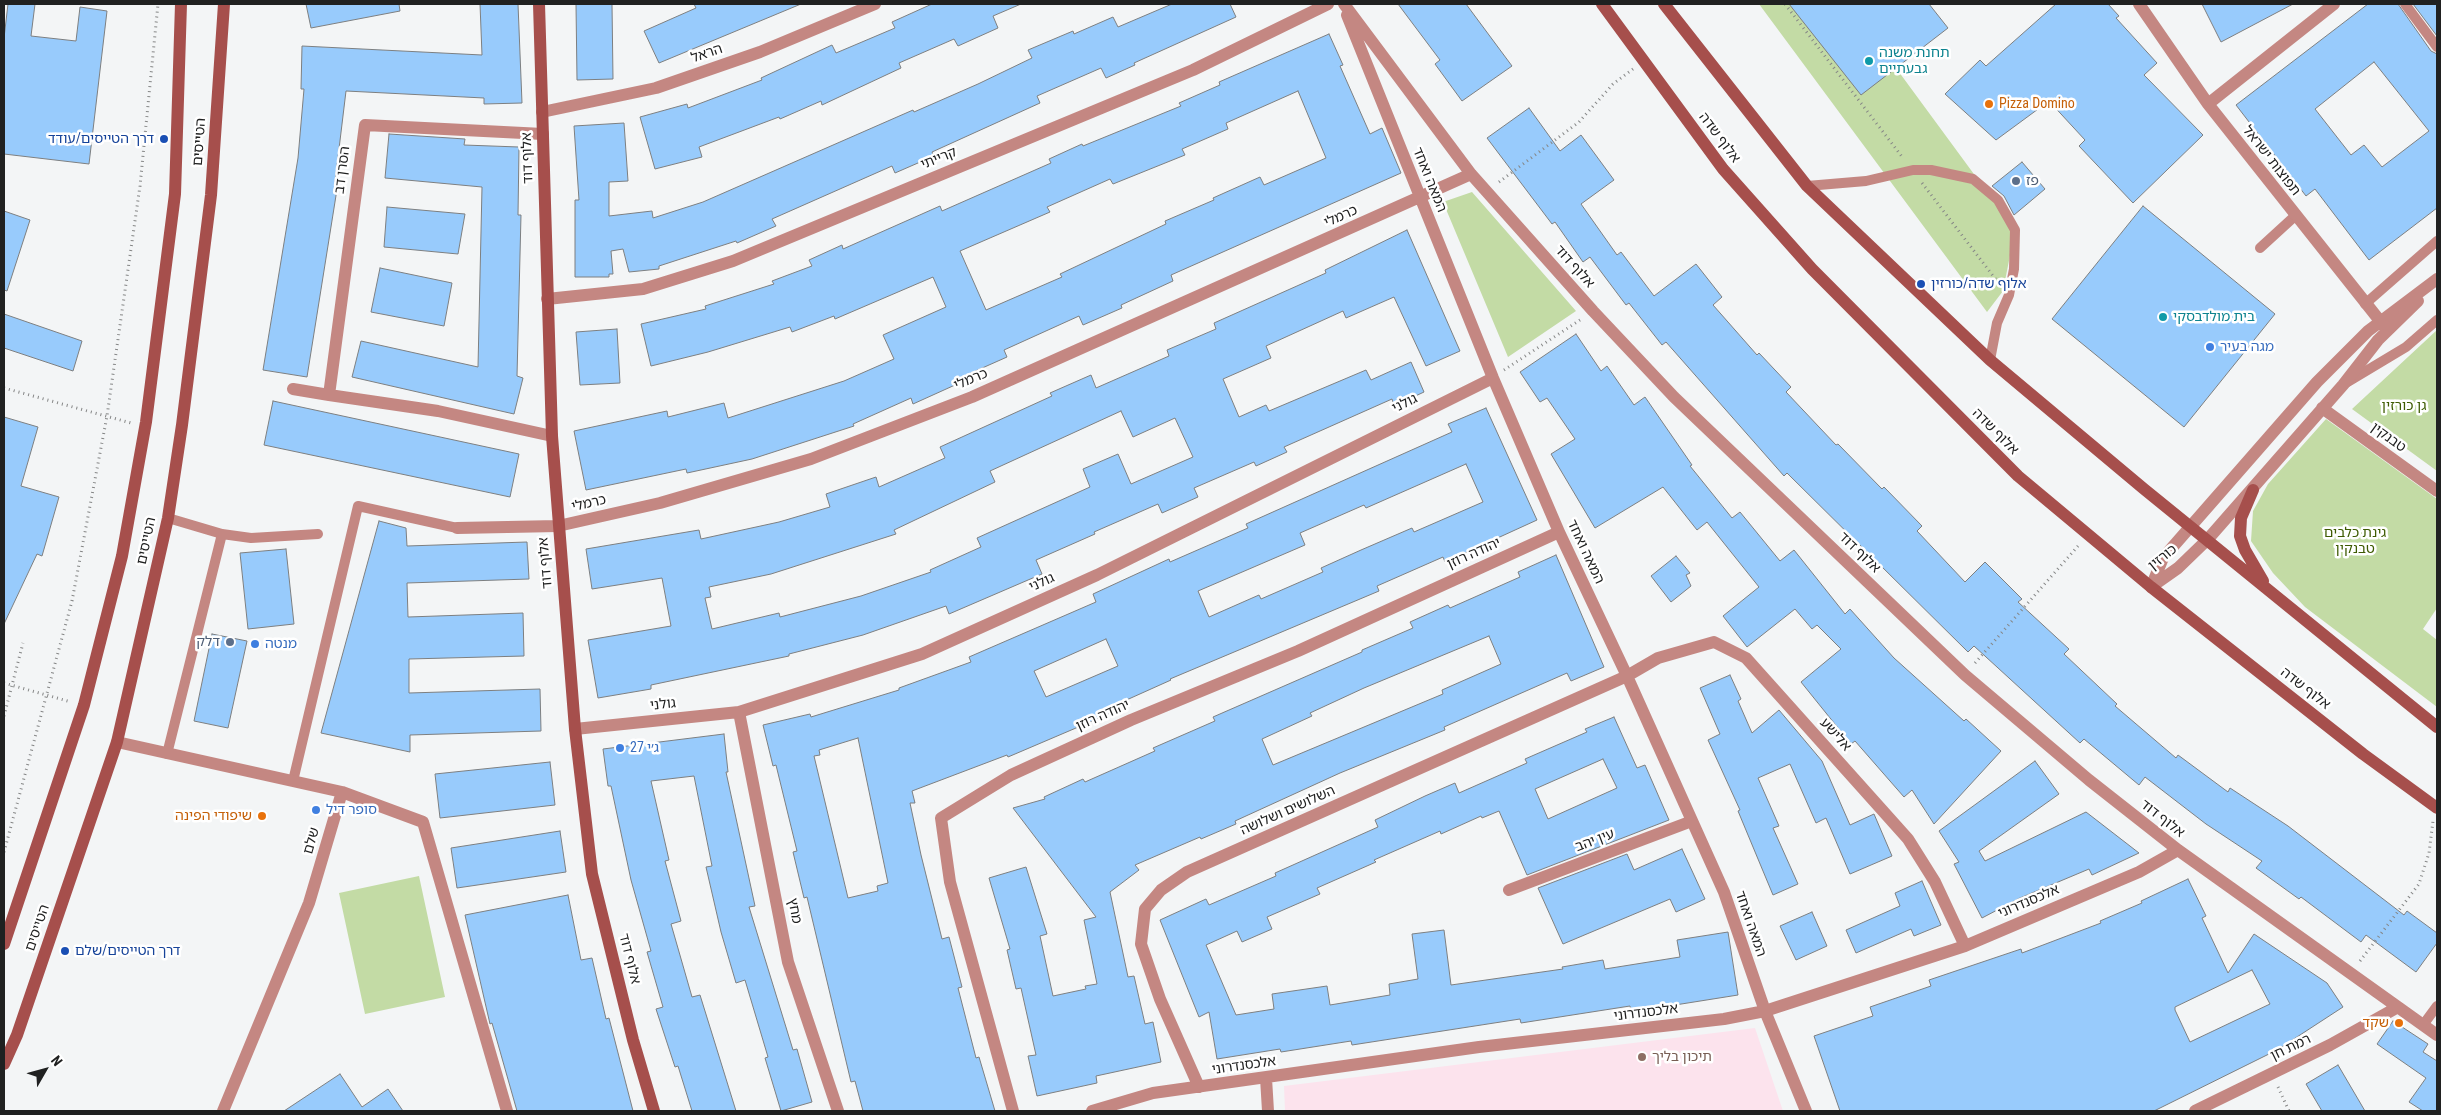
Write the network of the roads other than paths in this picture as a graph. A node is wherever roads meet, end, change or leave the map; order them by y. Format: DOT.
graph roads {
  1 [pos="181,4"];
  2 [pos="224,4"];
  3 [pos="539,4"];
  4 [pos="875,4"];
  5 [pos="1328,4"];
  6 [pos="1343,4"];
  7 [pos="1602,4"];
  8 [pos="1664,4"];
  9 [pos="2139,4"];
  10 [pos="2334,4"];
  11 [pos="2405,4"];
  12 [pos="2437,46"];
  13 [pos="2208,104"];
  14 [pos="542,112"];
  15 [pos="543,134"];
  16 [pos="1471,174"];
  17 [pos="1807,186"];
  18 [pos="1420,198"];
  19 [pos="2295,216"];
  20 [pos="2437,241"];
  21 [pos="2260,248"];
  22 [pos="2437,280"];
  23 [pos="547,299"];
  24 [pos="2364,304"];
  25 [pos="2437,320"];
  26 [pos="2383,326"];
  27 [pos="1990,360"];
  28 [pos="1493,378"];
  29 [pos="2343,385"];
  30 [pos="293,389"];
  31 [pos="329,395"];
  32 [pos="2322,408"];
  33 [pos="552,436"];
  34 [pos="2253,490"];
  35 [pos="2437,491"];
  36 [pos="168,518"];
  37 [pos="558,526"];
  38 [pos="2190,526"];
  39 [pos="457,528"];
  40 [pos="1559,532"];
  41 [pos="222,534"];
  42 [pos="318,534"];
  43 [pos="2208,539"];
  44 [pos="2151,587"];
  45 [pos="2275,597"];
  46 [pos="1627,676"];
  47 [pos="739,712"];
  48 [pos="2437,727"];
  49 [pos="574,729"];
  50 [pos="117,742"];
  51 [pos="167,754"];
  52 [pos="292,782"];
  53 [pos="342,792"];
  54 [pos="2436,808"];
  55 [pos="1692,821"];
  56 [pos="2178,850"];
  57 [pos="1509,890"];
  58 [pos="4,944"];
  59 [pos="1965,946"];
  60 [pos="2437,1006"];
  61 [pos="2398,1007"];
  62 [pos="1765,1011"];
  63 [pos="2423,1025"];
  64 [pos="2437,1035"];
  65 [pos="4,1064"];
  66 [pos="1266,1078"];
  67 [pos="1199,1087"];
  68 [pos="223,1111"];
  69 [pos="507,1111"];
  70 [pos="654,1111"];
  71 [pos="838,1111"];
  72 [pos="1013,1111"];
  73 [pos="1092,1111"];
  74 [pos="1268,1111"];
  75 [pos="1806,1111"];
  76 [pos="2195,1111"];
  1 -- 58 [label="main road, הטייסים"];
  2 -- 36 [label="main road, הטייסים"];
  3 -- 14 [label="main road, אלוף דוד"];
  4 -- 14 [label="street, הראל"];
  5 -- 23 [label="street, קרייתי"];
  6 -- 16 [label="street, אלוף דוד"];
  6 -- 18 [label="street, המאה ואחד"];
  7 -- 44 [label="main road, אלוף שדה"];
  8 -- 17 [label="main road"];
  9 -- 13 [label="street, תפוצות ישראל"];
  10 -- 13 [label="street"];
  11 -- 12 [label="lane"];
  13 -- 19 [label="street, תפוצות ישראל"];
  14 -- 15 [label="main road, אלוף דוד"];
  15 -- 23 [label="main road, אלוף דוד"];
  15 -- 31 [label="street, הסרן דב"];
  16 -- 18 [label="street, כרמלי"];
  16 -- 56 [label="street, אלוף דוד"];
  17 -- 27 [label="main road"];
  17 -- 27 [label="lane"];
  18 -- 28 [label="street, המאה ואחד"];
  18 -- 37 [label="street, כרמלי"];
  19 -- 21 [label="lane"];
  19 -- 24 [label="street, תפוצות ישראל"];
  20 -- 24 [label="lane"];
  22 -- 26 [label="street, כורזין"];
  23 -- 33 [label="main road, אלוף דוד"];
  24 -- 26 [label="street, תפוצות ישראל"];
  25 -- 29 [label="lane"];
  26 -- 29 [label="street, כורזין"];
  26 -- 38 [label="street, כורזין"];
  27 -- 38 [label="main road"];
  28 -- 40 [label="street, המאה ואחד"];
  28 -- 47 [label="street, גולני"];
  29 -- 32 [label="street, כורזין"];
  30 -- 31 [label="street"];
  31 -- 33 [label="street"];
  32 -- 34 [label="street, כורזין"];
  32 -- 35 [label="street, טבנקין"];
  33 -- 37 [label="main road, אלוף דוד"];
  34 -- 43 [label="street, כורזין"];
  34 -- 45 [label="main road"];
  36 -- 41 [label="lane"];
  36 -- 50 [label="main road, הטייסים"];
  37 -- 39 [label="street, כרמלי"];
  37 -- 49 [label="main road, אלוף דוד"];
  38 -- 43 [label="main road"];
  38 -- 44 [label="street, כורזין"];
  39 -- 52 [label="lane"];
  40 -- 46 [label="street, המאה ואחד"];
  40 -- 72 [label="street, יהודה רוזן"];
  41 -- 42 [label="lane"];
  41 -- 51 [label="lane"];
  43 -- 44 [label="street, כורזין"];
  43 -- 45 [label="main road"];
  44 -- 54 [label="main road, אלוף שדה"];
  45 -- 48 [label="main road"];
  46 -- 55 [label="street, המאה ואחד"];
  46 -- 59 [label="street, אלישע"];
  46 -- 67 [label="street, השלושים ושלושה"];
  47 -- 49 [label="street, גולני"];
  47 -- 71 [label="street, מחץ"];
  49 -- 70 [label="main road, אלוף דוד"];
  50 -- 51 [label="street"];
  50 -- 65 [label="main road, הטייסים"];
  51 -- 52 [label="street"];
  52 -- 53 [label="street"];
  53 -- 68 [label="street, שלם"];
  53 -- 69 [label="street"];
  55 -- 57 [label="street, עין יהב"];
  55 -- 62 [label="street, המאה ואחד"];
  56 -- 59 [label="street, אלכסנדרוני"];
  56 -- 61 [label="street, אלוף דוד"];
  59 -- 62 [label="street, אלכסנדרוני"];
  60 -- 63 [label="lane"];
  61 -- 63 [label="street, אלוף דוד"];
  61 -- 76 [label="street, רמת חן"];
  62 -- 66 [label="street, אלכסנדרוני"];
  62 -- 75 [label="street, המאה ואחד"];
  63 -- 64 [label="street, אלוף דוד"];
  66 -- 67 [label="street, אלכסנדרוני"];
  66 -- 74 [label="street"];
  67 -- 73 [label="street, אלכסנדרוני"];
}
